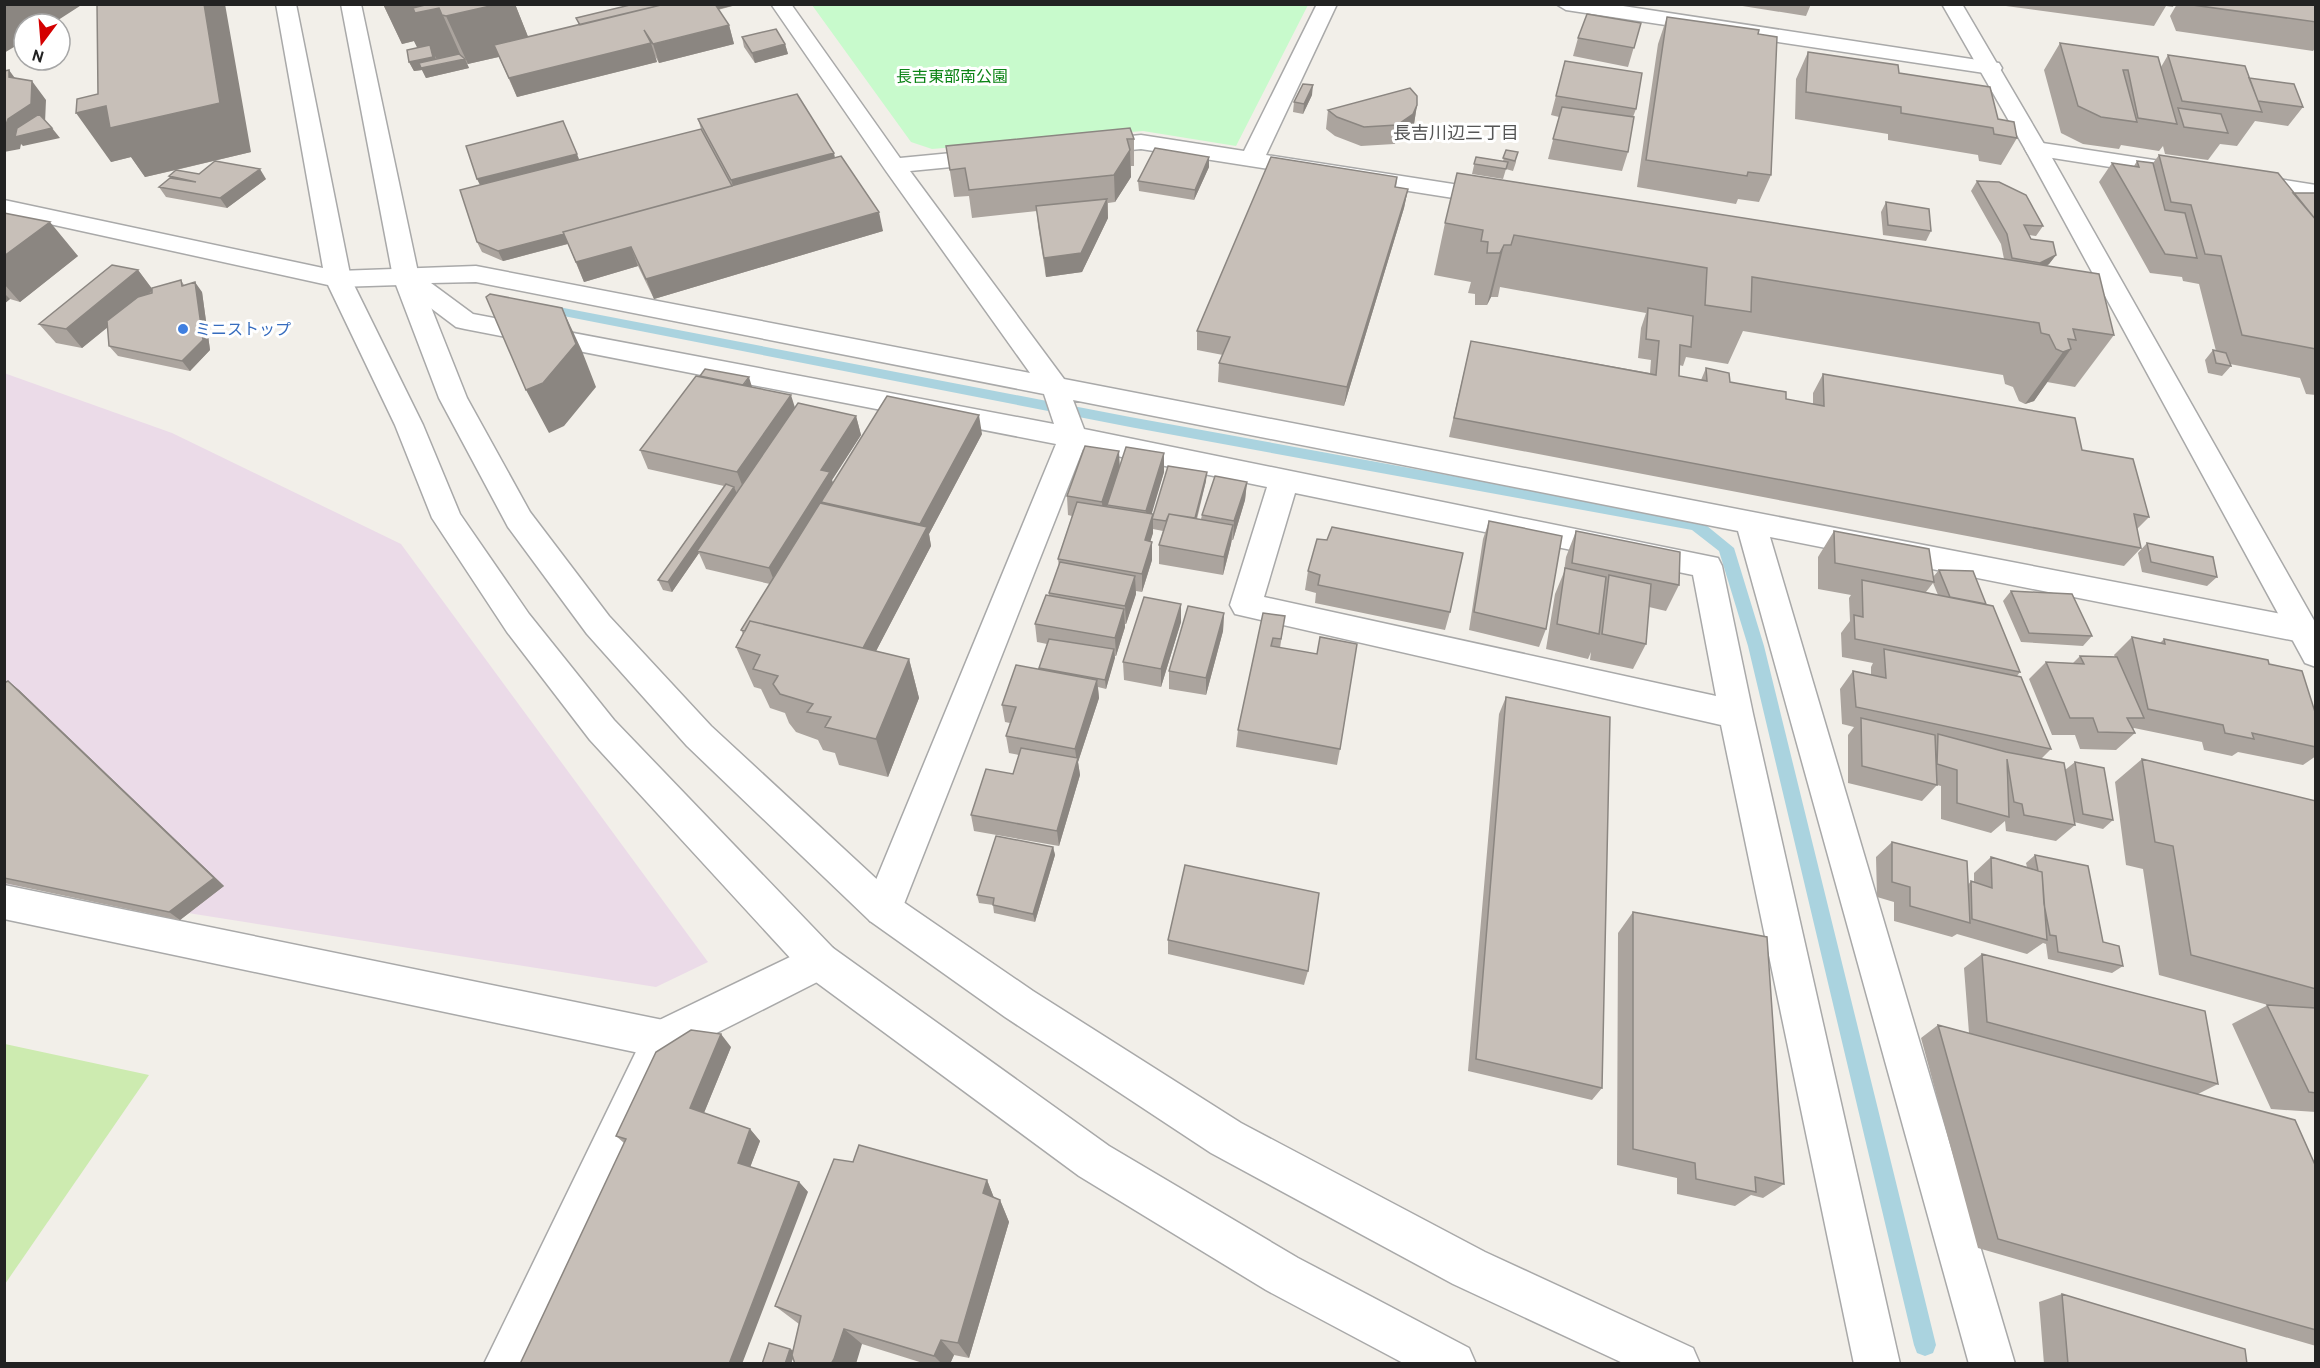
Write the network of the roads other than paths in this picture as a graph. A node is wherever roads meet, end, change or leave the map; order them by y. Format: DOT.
graph roads {
  1 [pos="286,4"];
  2 [pos="351,4"];
  3 [pos="782,4"];
  4 [pos="1328,4"];
  5 [pos="1566,4"];
  6 [pos="1952,4"];
  7 [pos="1991,68"];
  8 [pos="1071,149"];
  9 [pos="2036,149"];
  10 [pos="1012,155"];
  11 [pos="1252,159"];
  12 [pos="894,166"];
  13 [pos="2199,174"];
  14 [pos="2222,178"];
  15 [pos="2316,192"];
  16 [pos="1521,202"];
  17 [pos="4,207"];
  18 [pos="406,277"];
  19 [pos="338,279"];
  20 [pos="2084,292"];
  21 [pos="2119,297"];
  22 [pos="1055,387"];
  23 [pos="1073,437"];
  24 [pos="1284,480"];
  25 [pos="1751,522"];
  26 [pos="2308,641"];
  27 [pos="1736,714"];
  28 [pos="4,902"];
  29 [pos="883,909"];
  30 [pos="819,961"];
  31 [pos="663,1039"];
  32 [pos="507,1364"];
  33 [pos="1453,1364"];
  34 [pos="1677,1364"];
  35 [pos="1878,1364"];
  36 [pos="1992,1364"];
  1 -- 19 [label="street"];
  2 -- 18 [label="street"];
  3 -- 12 [label="street"];
  4 -- 11 [label="street"];
  5 -- 7 [label="street"];
  6 -- 7 [label="street"];
  7 -- 9 [label="street"];
  8 -- 11 [label="street"];
  9 -- 13 [label="street"];
  9 -- 21 [label="street"];
  10 -- 12 [label="street"];
  11 -- 16 [label="street"];
  12 -- 22 [label="street"];
  14 -- 15 [label="street"];
  17 -- 19 [label="street"];
  18 -- 19 [label="street"];
  18 -- 22 [label="street"];
  18 -- 23 [label="street"];
  18 -- 29 [label="street"];
  19 -- 30 [label="street"];
  20 -- 21 [label="street"];
  21 -- 26 [label="street"];
  22 -- 23 [label="street"];
  22 -- 25 [label="street"];
  23 -- 24 [label="street"];
  23 -- 29 [label="street"];
  24 -- 27 [label="street"];
  24 -- 27 [label="street"];
  25 -- 26 [label="street"];
  25 -- 36 [label="street"];
  27 -- 35 [label="street"];
  28 -- 31 [label="street"];
  29 -- 34 [label="street"];
  30 -- 31 [label="street"];
  30 -- 33 [label="street"];
  31 -- 32 [label="street"];
}
